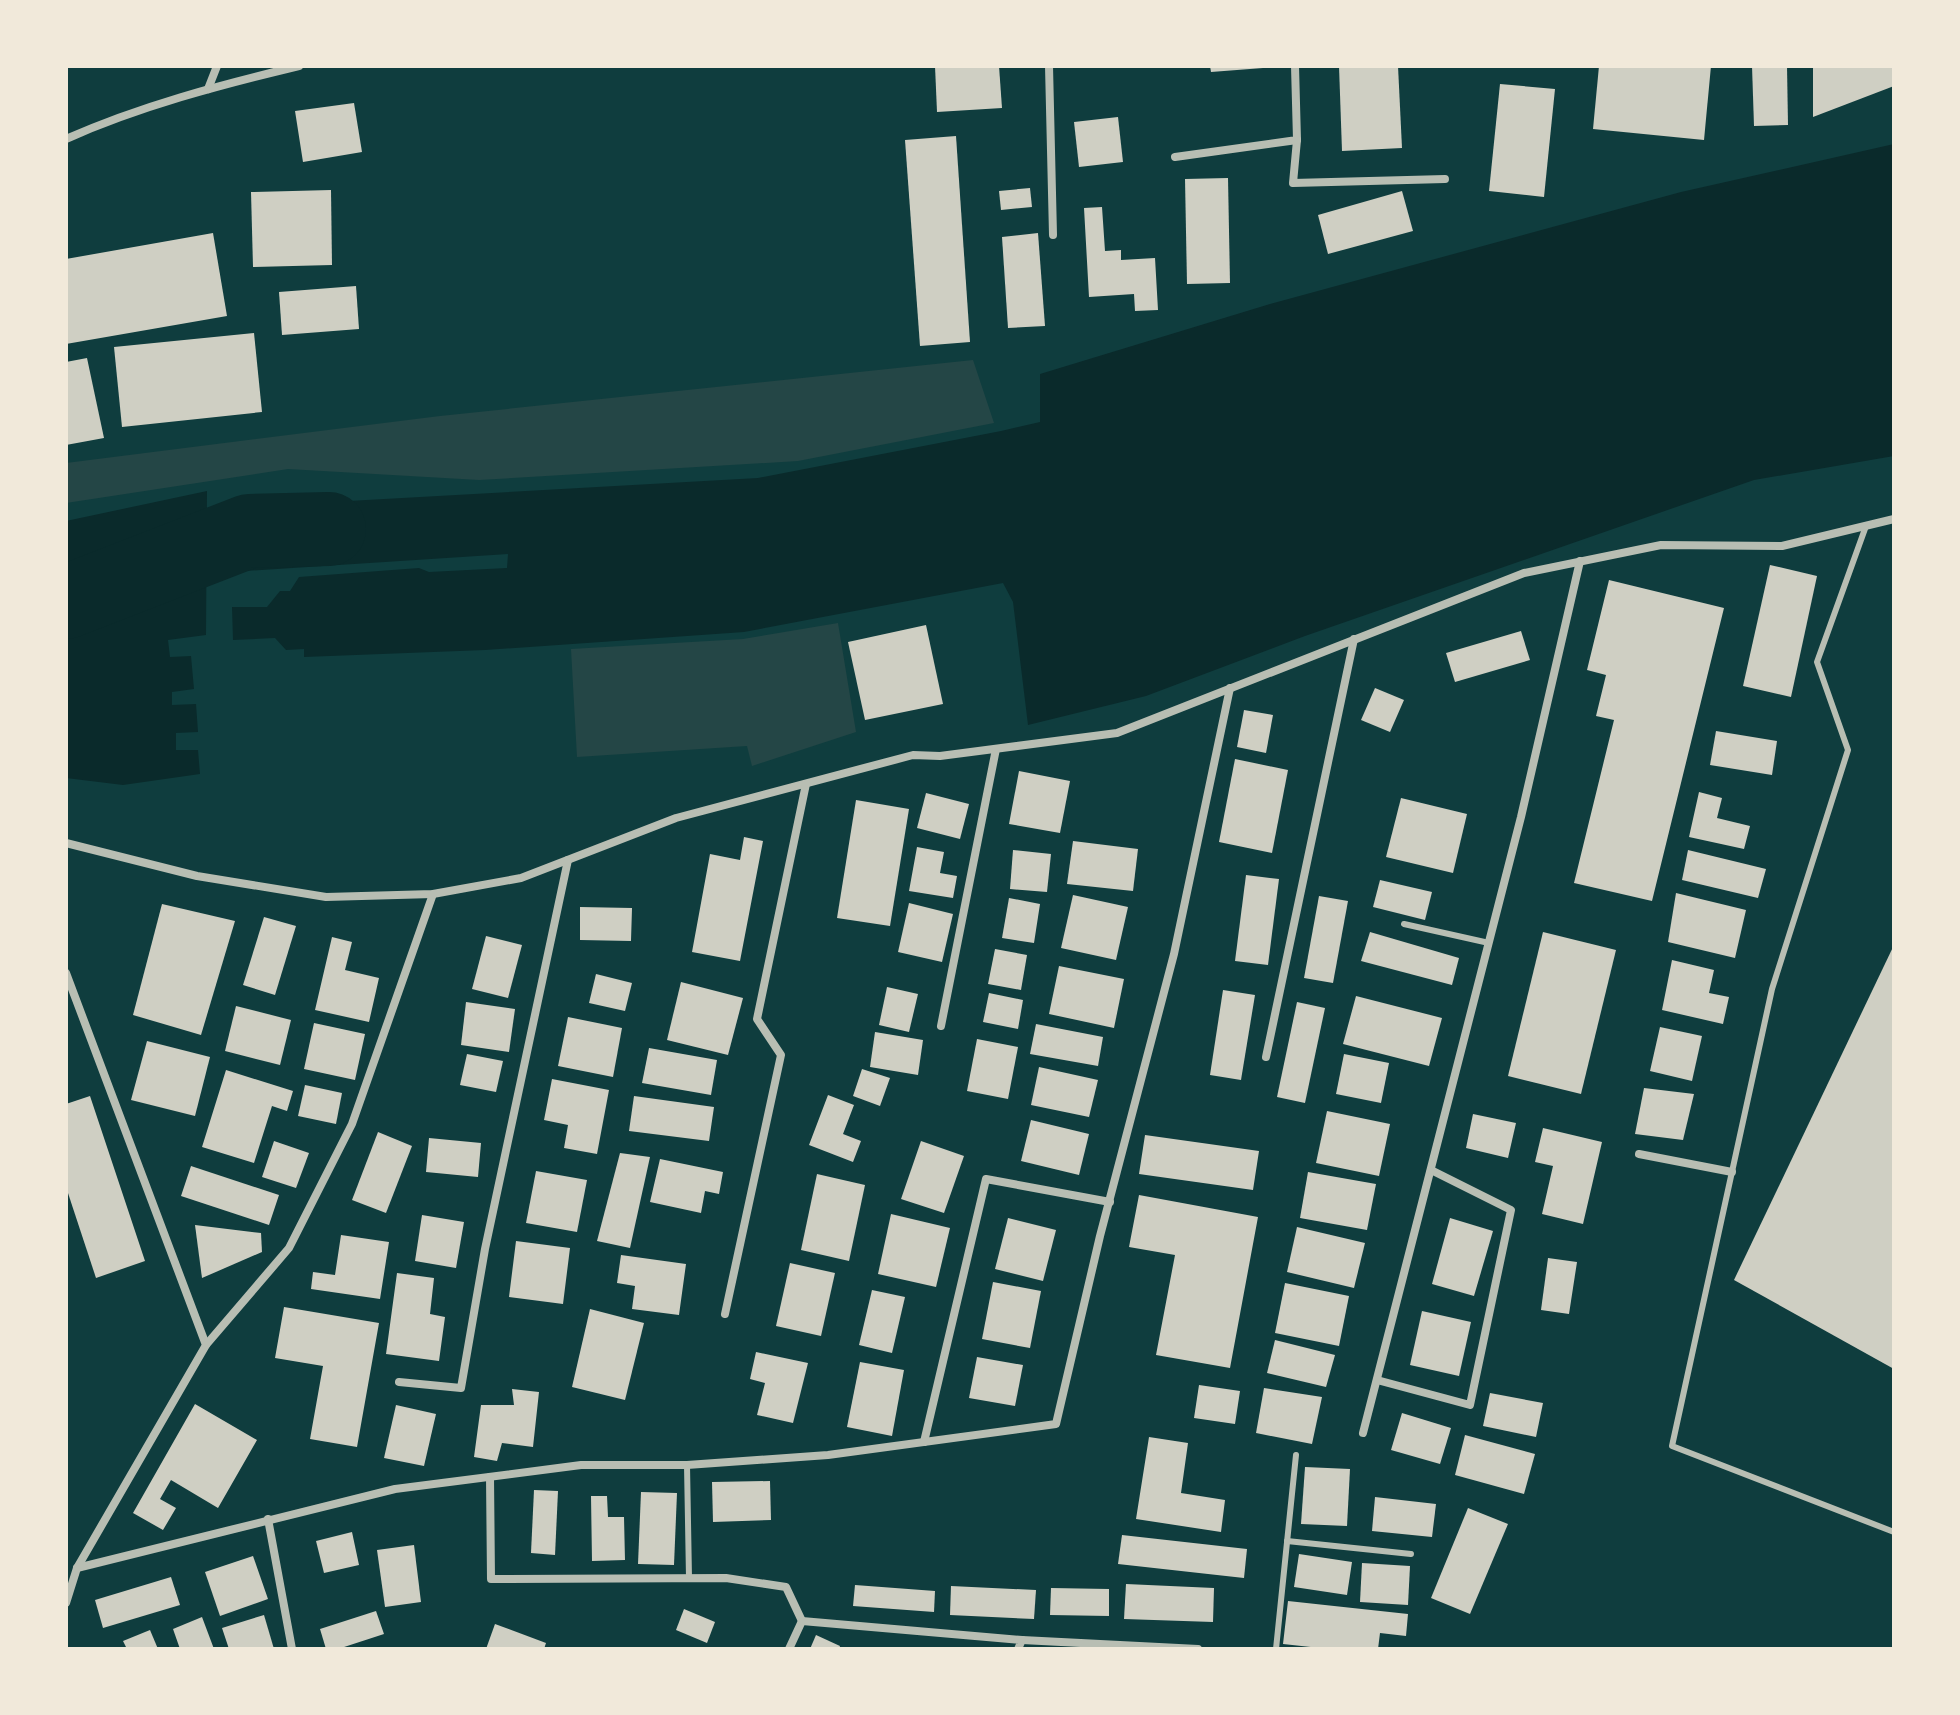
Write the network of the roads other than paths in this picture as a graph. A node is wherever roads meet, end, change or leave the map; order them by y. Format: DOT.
graph roads {
  1 [pos="217,66"];
  2 [pos="299,66"];
  3 [pos="1049,66"];
  4 [pos="1295,66"];
  5 [pos="208,89"];
  6 [pos="66,139"];
  7 [pos="1297,140"];
  8 [pos="1175,157"];
  9 [pos="1445,179"];
  10 [pos="1053,235"];
  11 [pos="1894,519"];
  12 [pos="1866,526"];
  13 [pos="1580,561"];
  14 [pos="1354,639"];
  15 [pos="1230,688"];
  16 [pos="996,749"];
  17 [pos="806,784"];
  18 [pos="66,843"];
  19 [pos="568,860"];
  20 [pos="433,894"];
  21 [pos="1404,924"];
  22 [pos="1489,943"];
  23 [pos="66,973"];
  24 [pos="941,1026"];
  25 [pos="1266,1057"];
  26 [pos="1639,1154"];
  27 [pos="1431,1170"];
  28 [pos="1732,1172"];
  29 [pos="1110,1202"];
  30 [pos="725,1314"];
  31 [pos="206,1345"];
  32 [pos="1377,1380"];
  33 [pos="399,1382"];
  34 [pos="1363,1433"];
  35 [pos="924,1442"];
  36 [pos="1296,1455"];
  37 [pos="687,1465"];
  38 [pos="490,1477"];
  39 [pos="268,1519"];
  40 [pos="1894,1532"];
  41 [pos="1287,1541"];
  42 [pos="1411,1554"];
  43 [pos="77,1568"];
  44 [pos="689,1578"];
  45 [pos="66,1603"];
  46 [pos="802,1621"];
  47 [pos="1020,1645"];
  48 [pos="292,1649"];
  49 [pos="789,1649"];
  50 [pos="1198,1649"];
  51 [pos="1276,1649"];
  1 -- 5 [label="street"];
  2 -- 5 [label="street"];
  3 -- 10 [label="street"];
  4 -- 7 [label="street"];
  5 -- 6 [label="street"];
  7 -- 8 [label="street"];
  7 -- 9 [label="street"];
  11 -- 12 [label="street"];
  12 -- 13 [label="street"];
  12 -- 28 [label="lane"];
  13 -- 14 [label="street"];
  13 -- 22 [label="street"];
  14 -- 15 [label="street"];
  14 -- 25 [label="street"];
  15 -- 16 [label="street"];
  15 -- 29 [label="street"];
  16 -- 17 [label="street"];
  16 -- 24 [label="street"];
  17 -- 19 [label="street"];
  17 -- 30 [label="street"];
  18 -- 20 [label="street"];
  19 -- 20 [label="street"];
  19 -- 33 [label="street"];
  20 -- 31 [label="street"];
  21 -- 22 [label="lane"];
  22 -- 27 [label="street"];
  23 -- 31 [label="street"];
  26 -- 28 [label="street"];
  27 -- 32 [label="street"];
  27 -- 32 [label="street"];
  28 -- 40 [label="lane"];
  29 -- 35 [label="street"];
  29 -- 35 [label="street"];
  31 -- 43 [label="street"];
  32 -- 34 [label="street"];
  35 -- 37 [label="street"];
  36 -- 41 [label="lane"];
  37 -- 38 [label="street"];
  37 -- 44 [label="lane"];
  38 -- 39 [label="street"];
  38 -- 44 [label="street"];
  39 -- 43 [label="street"];
  39 -- 48 [label="street"];
  41 -- 42 [label="lane"];
  41 -- 51 [label="lane"];
  43 -- 45 [label="street"];
  44 -- 46 [label="street"];
  46 -- 47 [label="street"];
  46 -- 49 [label="street"];
  47 -- 50 [label="street"];
}
